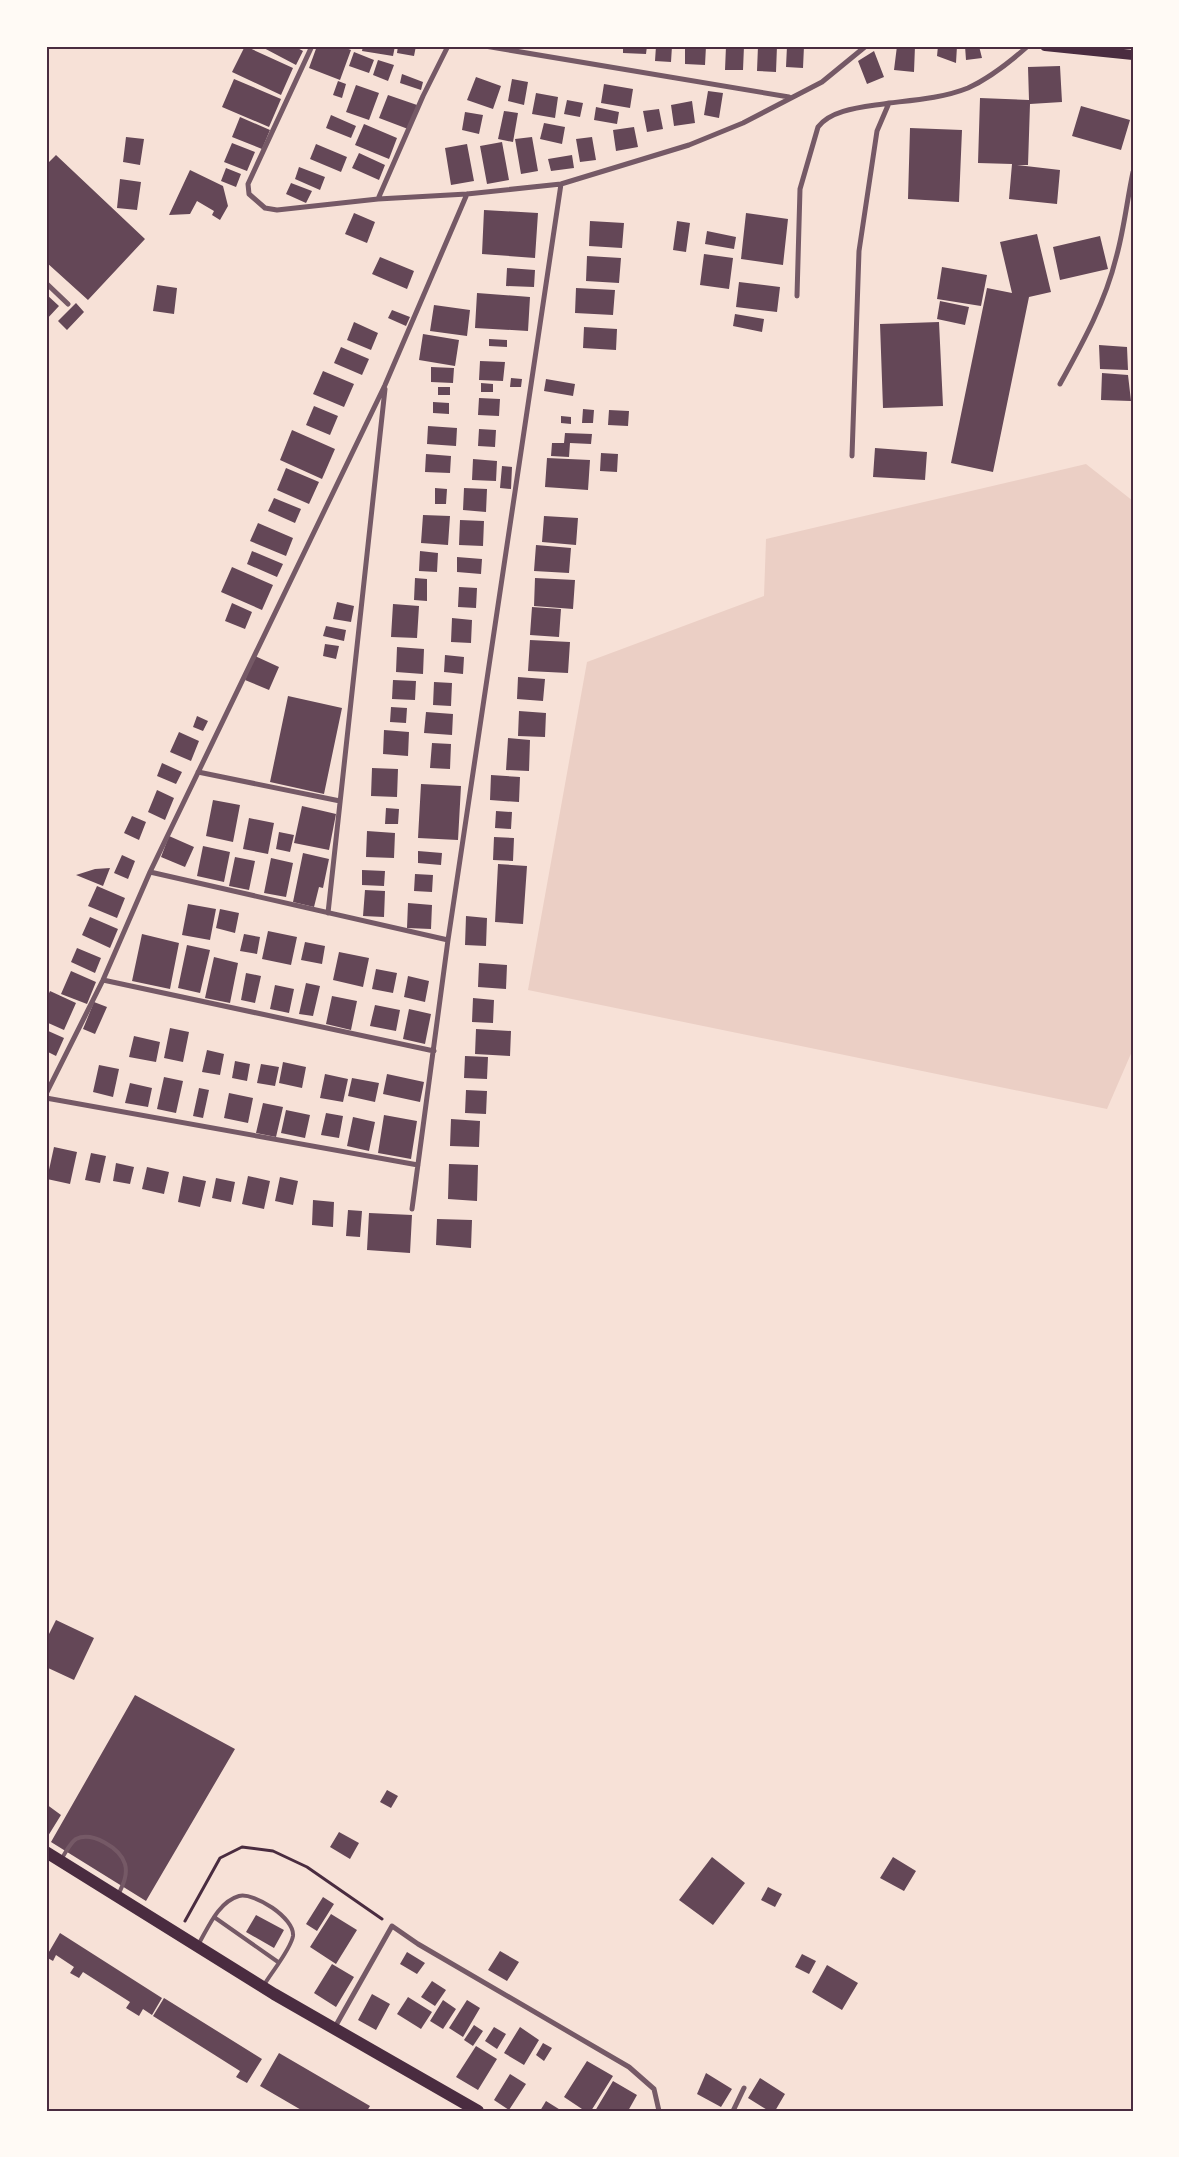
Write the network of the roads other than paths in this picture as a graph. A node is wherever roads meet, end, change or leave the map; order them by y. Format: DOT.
graph roads {
  1 [pos="312,46"];
  2 [pos="448,46"];
  3 [pos="486,46"];
  4 [pos="866,46"];
  5 [pos="1028,46"];
  6 [pos="1045,46"];
  7 [pos="1133,55"];
  8 [pos="790,97"];
  9 [pos="889,103"];
  10 [pos="1133,172"];
  11 [pos="561,184"];
  12 [pos="468,194"];
  13 [pos="378,200"];
  14 [pos="46,283"];
  15 [pos="797,296"];
  16 [pos="68,304"];
  17 [pos="1060,384"];
  18 [pos="385,385"];
  19 [pos="852,456"];
  20 [pos="198,772"];
  21 [pos="340,801"];
  22 [pos="150,872"];
  23 [pos="328,913"];
  24 [pos="448,940"];
  25 [pos="103,980"];
  26 [pos="434,1052"];
  27 [pos="46,1094"];
  28 [pos="46,1098"];
  29 [pos="418,1165"];
  30 [pos="412,1209"];
  31 [pos="46,1852"];
  32 [pos="60,1861"];
  33 [pos="118,1897"];
  34 [pos="214,1917"];
  35 [pos="196,1946"];
  36 [pos="278,1962"];
  37 [pos="262,1987"];
  38 [pos="334,2028"];
  39 [pos="744,2088"];
  40 [pos="478,2111"];
  41 [pos="659,2111"];
  42 [pos="733,2111"];
  1 -- 13 [label="street"];
  2 -- 13 [label="street"];
  3 -- 8 [label="street"];
  4 -- 8 [label="street"];
  5 -- 9 [label="street"];
  6 -- 7 [label="main road"];
  8 -- 11 [label="street"];
  9 -- 15 [label="street"];
  9 -- 19 [label="street"];
  10 -- 17 [label="street"];
  11 -- 12 [label="street"];
  11 -- 24 [label="street"];
  12 -- 13 [label="street"];
  12 -- 18 [label="street"];
  14 -- 16 [label="street"];
  18 -- 20 [label="street"];
  18 -- 21 [label="street"];
  20 -- 21 [label="street"];
  20 -- 22 [label="street"];
  21 -- 23 [label="street"];
  22 -- 23 [label="street"];
  22 -- 25 [label="street"];
  23 -- 24 [label="street"];
  24 -- 26 [label="street"];
  25 -- 26 [label="street"];
  25 -- 27 [label="street"];
  26 -- 29 [label="street"];
  28 -- 29 [label="street"];
  29 -- 30 [label="street"];
  31 -- 32 [label="main road"];
  32 -- 33 [label="main road"];
  32 -- 33 [label="lane"];
  33 -- 35 [label="main road"];
  34 -- 35 [label="lane"];
  34 -- 36 [label="lane"];
  34 -- 36 [label="lane"];
  35 -- 37 [label="main road"];
  36 -- 37 [label="lane"];
  37 -- 38 [label="main road"];
  38 -- 40 [label="main road"];
  38 -- 41 [label="street"];
  39 -- 42 [label="street"];
}
